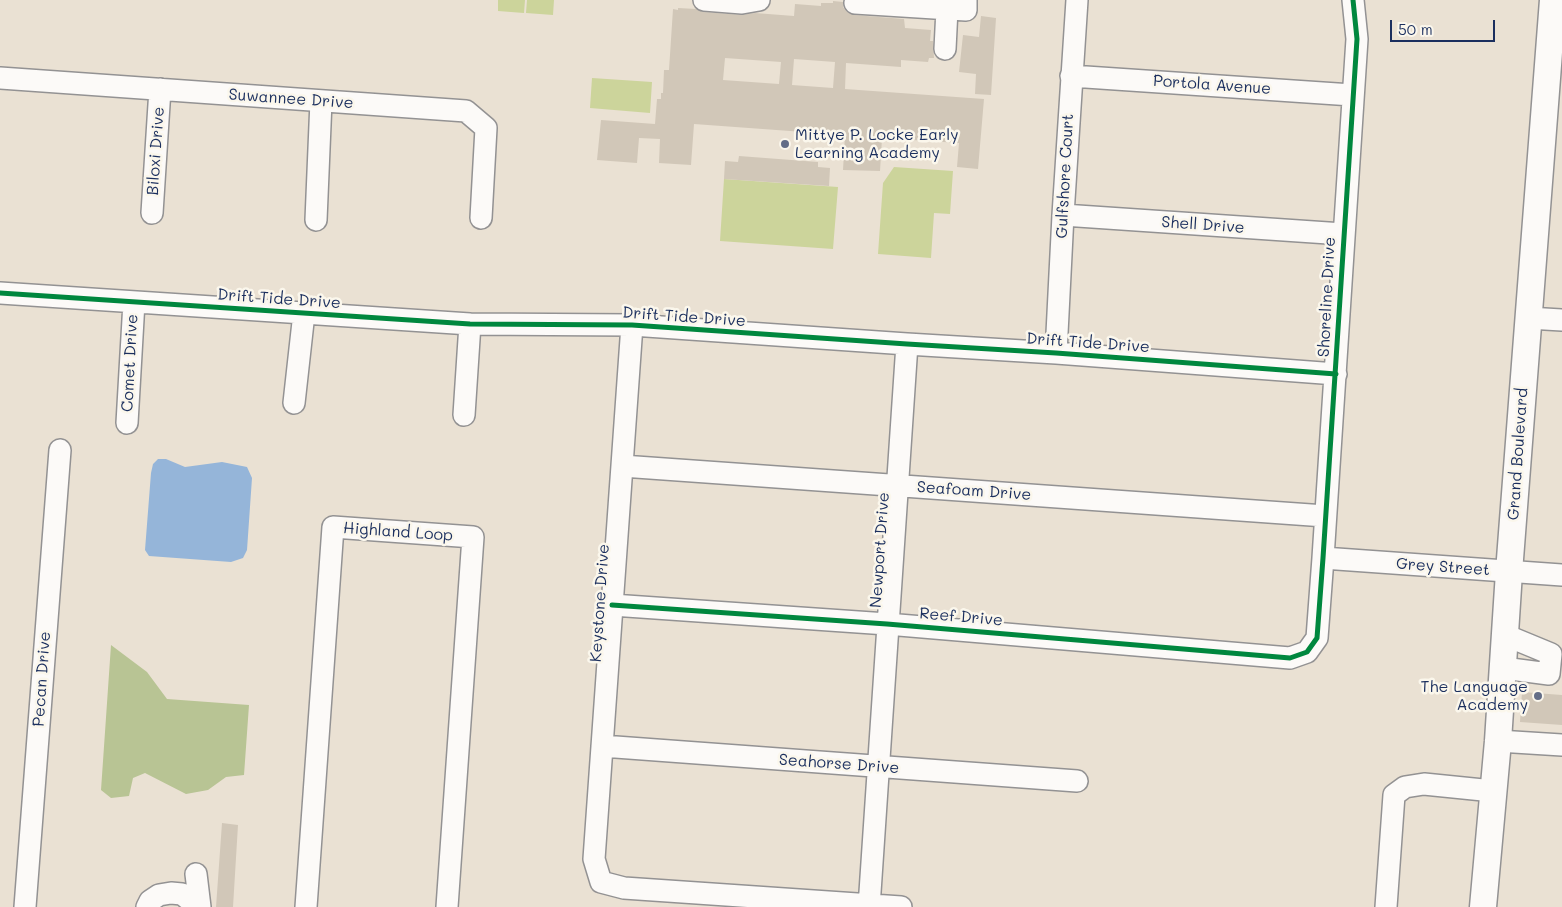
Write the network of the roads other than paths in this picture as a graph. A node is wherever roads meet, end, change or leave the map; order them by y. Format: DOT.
graph roads {
  1 [pos="704,0"];
  2 [pos="759,0"];
  3 [pos="966,0"];
  4 [pos="1077,0"];
  5 [pos="1352,0"];
  6 [pos="1553,0"];
  7 [pos="856,1"];
  8 [pos="887,2"];
  9 [pos="936,5"];
  10 [pos="945,49"];
  11 [pos="1072,76"];
  12 [pos="0,78"];
  13 [pos="160,89"];
  14 [pos="1352,95"];
  15 [pos="321,101"];
  16 [pos="152,213"];
  17 [pos="1063,215"];
  18 [pos="481,218"];
  19 [pos="316,220"];
  20 [pos="1343,234"];
  21 [pos="0,293"];
  22 [pos="134,302"];
  23 [pos="304,313"];
  24 [pos="1528,318"];
  25 [pos="1562,320"];
  26 [pos="470,324"];
  27 [pos="632,325"];
  28 [pos="907,344"];
  29 [pos="1056,353"];
  30 [pos="1336,374"];
  31 [pos="294,403"];
  32 [pos="464,415"];
  33 [pos="127,423"];
  34 [pos="60,450"];
  35 [pos="622,466"];
  36 [pos="897,486"];
  37 [pos="1325,516"];
  38 [pos="1324,558"];
  39 [pos="1509,572"];
  40 [pos="1562,575"];
  41 [pos="612,605"];
  42 [pos="887,624"];
  43 [pos="1505,635"];
  44 [pos="1307,652"];
  45 [pos="1503,668"];
  46 [pos="1498,741"];
  47 [pos="1562,745"];
  48 [pos="602,746"];
  49 [pos="878,767"];
  50 [pos="1077,781"];
  51 [pos="1493,791"];
  52 [pos="196,874"];
  53 [pos="869,906"];
  54 [pos="25,907"];
  55 [pos="146,907"];
  56 [pos="199,907"];
  57 [pos="306,907"];
  58 [pos="446,907"];
  59 [pos="902,907"];
  60 [pos="1386,907"];
  61 [pos="1483,907"];
  1 -- 2 [label="street"];
  3 -- 9 [label="street"];
  4 -- 11 [label="street, Gulfshore Court"];
  5 -- 14 [label="street, Shoreline Drive"];
  6 -- 24 [label="main road, Grand Boulevard"];
  7 -- 8 [label="street"];
  8 -- 9 [label="street"];
  9 -- 10 [label="street"];
  11 -- 14 [label="street, Portola Avenue"];
  11 -- 17 [label="street, Gulfshore Court"];
  12 -- 13 [label="street, Suwannee Drive"];
  13 -- 15 [label="street, Suwannee Drive"];
  13 -- 16 [label="street, Biloxi Drive"];
  14 -- 20 [label="street, Shoreline Drive"];
  15 -- 18 [label="street, Suwannee Drive"];
  15 -- 19 [label="street"];
  17 -- 20 [label="street, Shell Drive"];
  17 -- 29 [label="street, Gulfshore Court"];
  20 -- 30 [label="street, Shoreline Drive"];
  21 -- 22 [label="street, Drift Tide Drive"];
  22 -- 23 [label="street, Drift Tide Drive"];
  22 -- 33 [label="street, Comet Drive"];
  23 -- 26 [label="street, Drift Tide Drive"];
  23 -- 31 [label="street"];
  24 -- 25 [label="street"];
  24 -- 39 [label="main road, Grand Boulevard"];
  26 -- 27 [label="street, Drift Tide Drive"];
  26 -- 32 [label="street"];
  27 -- 28 [label="street, Drift Tide Drive"];
  27 -- 35 [label="street, Keystone Drive"];
  28 -- 29 [label="street, Drift Tide Drive"];
  28 -- 36 [label="street, Newport Drive"];
  29 -- 30 [label="street, Drift Tide Drive"];
  30 -- 37 [label="street, Shoreline Drive"];
  34 -- 54 [label="street, Pecan Drive"];
  35 -- 36 [label="street, Seafoam Drive"];
  35 -- 41 [label="street, Keystone Drive"];
  36 -- 37 [label="street, Seafoam Drive"];
  36 -- 42 [label="street, Newport Drive"];
  37 -- 38 [label="street, Shoreline Drive"];
  38 -- 39 [label="street, Grey Street"];
  38 -- 44 [label="street, Shoreline Drive"];
  39 -- 40 [label="street, Grey Street"];
  39 -- 43 [label="main road, Grand Boulevard"];
  41 -- 42 [label="street, Reef Drive"];
  41 -- 48 [label="street, Keystone Drive"];
  42 -- 44 [label="street, Reef Drive"];
  42 -- 49 [label="street, Newport Drive"];
  43 -- 45 [label="main road, Grand Boulevard"];
  43 -- 45 [label="street"];
  45 -- 46 [label="main road, Grand Boulevard"];
  46 -- 47 [label="street"];
  46 -- 51 [label="main road, Grand Boulevard"];
  48 -- 49 [label="street, Seahorse Drive"];
  48 -- 53 [label="street, Keystone Drive"];
  49 -- 50 [label="street, Seahorse Drive"];
  49 -- 53 [label="street, Newport Drive"];
  51 -- 60 [label="street"];
  51 -- 61 [label="main road, Grand Boulevard"];
  52 -- 56 [label="street"];
  53 -- 59 [label="street"];
  55 -- 56 [label="street"];
  57 -- 58 [label="street, Highland Loop"];
}
